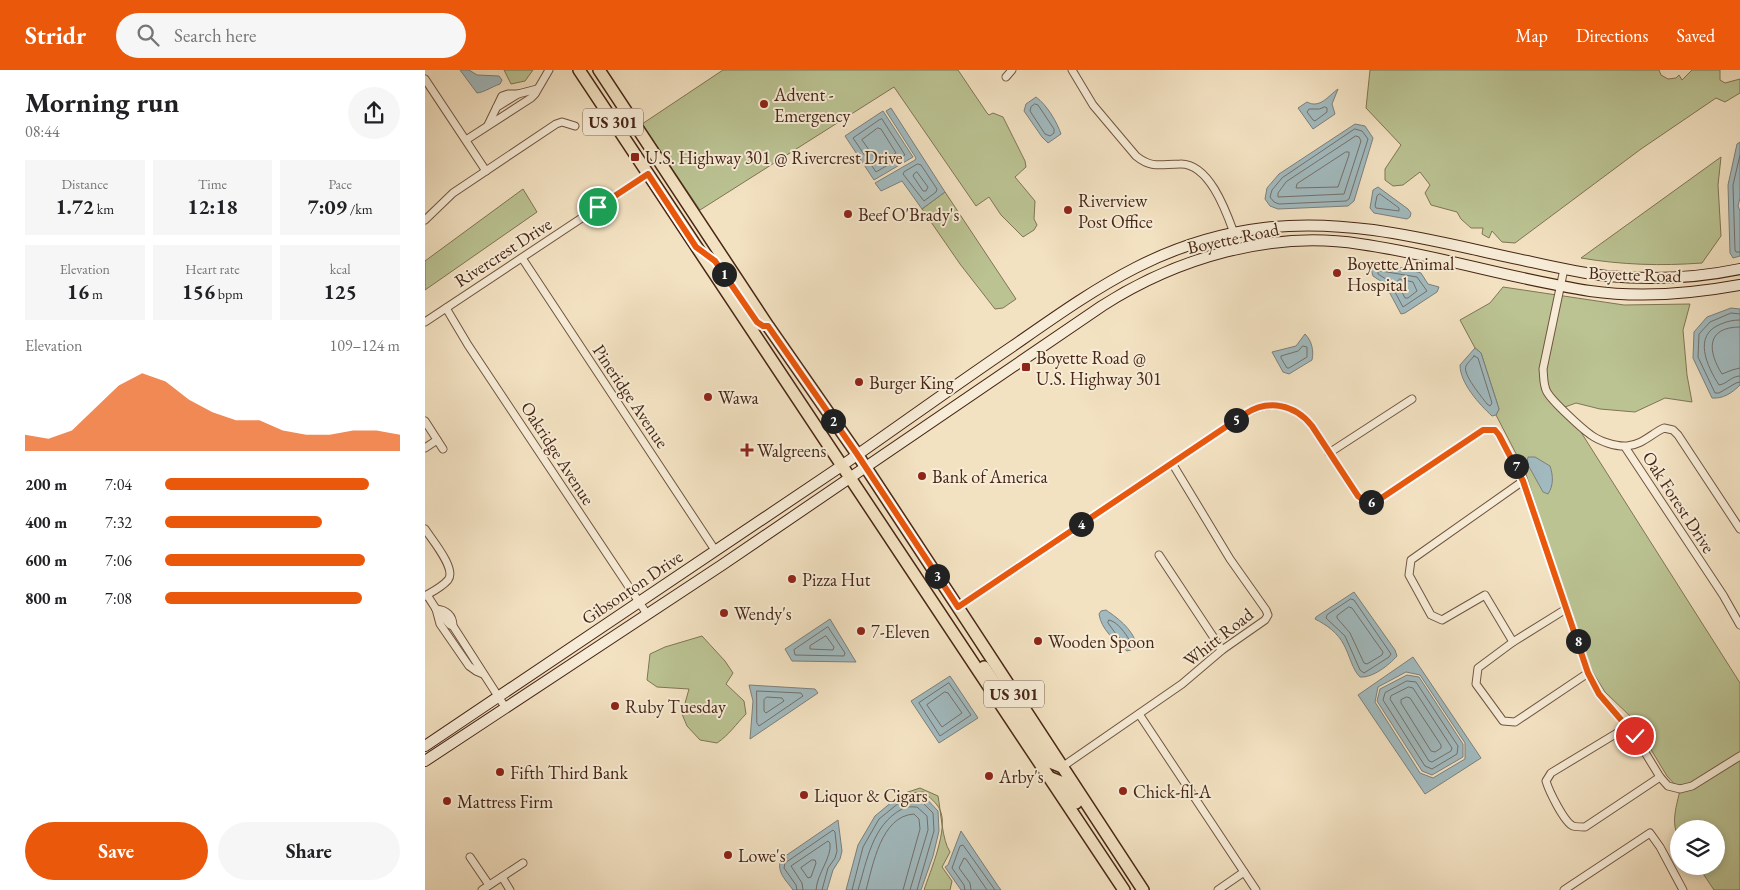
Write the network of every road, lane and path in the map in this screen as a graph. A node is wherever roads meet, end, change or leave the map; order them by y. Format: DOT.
graph roads {
  1 [pos="549,70"];
  2 [pos="579,70"];
  3 [pos="599,70"];
  4 [pos="1012,70"];
  5 [pos="1072,70"];
  6 [pos="1006,77"];
  7 [pos="425,79"];
  8 [pos="537,89"];
  9 [pos="499,106"];
  10 [pos="509,113"];
  11 [pos="488,125"];
  12 [pos="575,126"];
  13 [pos="466,140"];
  14 [pos="662,165"];
  15 [pos="486,171"];
  16 [pos="648,174"];
  17 [pos="425,220"];
  18 [pos="1234,233"];
  19 [pos="696,247"];
  20 [pos="522,258"];
  21 [pos="1564,269"];
  22 [pos="1740,269"];
  23 [pos="1561,285"];
  24 [pos="1740,285"];
  25 [pos="446,308"];
  26 [pos="425,322"];
  27 [pos="768,326"];
  28 [pos="1412,400"];
  29 [pos="425,421"];
  30 [pos="437,440"];
  31 [pos="1625,447"];
  32 [pos="425,448"];
  33 [pos="443,449"];
  34 [pos="1329,453"];
  35 [pos="857,454"];
  36 [pos="1171,463"];
  37 [pos="841,465"];
  38 [pos="865,467"];
  39 [pos="850,478"];
  40 [pos="1523,481"];
  41 [pos="425,529"];
  42 [pos="1740,529"];
  43 [pos="715,550"];
  44 [pos="1159,555"];
  45 [pos="426,596"];
  46 [pos="638,602"];
  47 [pos="958,607"];
  48 [pos="436,609"];
  49 [pos="1566,609"];
  50 [pos="647,614"];
  51 [pos="1740,624"];
  52 [pos="1513,642"];
  53 [pos="960,644"];
  54 [pos="1222,650"];
  55 [pos="1588,673"];
  56 [pos="484,674"];
  57 [pos="498,696"];
  58 [pos="505,707"];
  59 [pos="1139,714"];
  60 [pos="1627,727"];
  61 [pos="425,746"];
  62 [pos="1740,756"];
  63 [pos="425,761"];
  64 [pos="1061,766"];
  65 [pos="1660,777"];
  66 [pos="1049,778"];
  67 [pos="470,857"];
  68 [pos="523,863"];
  69 [pos="1244,872"];
  70 [pos="502,877"];
  71 [pos="489,885"];
  72 [pos="482,890"];
  73 [pos="510,890"];
  74 [pos="1124,890"];
  75 [pos="1134,890"];
  76 [pos="1143,890"];
  77 [pos="1218,890"];
  78 [pos="1256,890"];
  79 [pos="1564,890"];
  80 [pos="1683,890"];
  1 -- 8 [label="street"];
  2 -- 16 [label="main road, US 301"];
  3 -- 14 [label="main road, US 301"];
  4 -- 6 [label="street"];
  5 -- 18 [label="street"];
  7 -- 13 [label="street"];
  8 -- 9 [label="street"];
  8 -- 10 [label="street"];
  9 -- 10 [label="street"];
  9 -- 11 [label="street"];
  10 -- 11 [label="street"];
  11 -- 13 [label="street"];
  12 -- 15 [label="street"];
  13 -- 15 [label="street"];
  14 -- 16 [label="main road"];
  14 -- 27 [label="main road, US 301"];
  15 -- 17 [label="street"];
  16 -- 19 [label="main road, US 301"];
  16 -- 20 [label="street, Rivercrest Drive"];
  18 -- 21 [label="main road, Boyette Road"];
  18 -- 35 [label="main road, Boyette Road"];
  19 -- 27 [label="main road"];
  19 -- 37 [label="main road, US 301"];
  20 -- 25 [label="street, Rivercrest Drive"];
  20 -- 43 [label="street, Pineridge Avenue"];
  21 -- 22 [label="main road, Boyette Road"];
  21 -- 23 [label="street"];
  23 -- 24 [label="main road, Boyette Road"];
  23 -- 31 [label="street"];
  23 -- 38 [label="main road, Boyette Road"];
  25 -- 26 [label="street, Rivercrest Drive"];
  25 -- 46 [label="street, Oakridge Avenue"];
  27 -- 35 [label="main road, US 301"];
  28 -- 34 [label="street"];
  29 -- 30 [label="street"];
  30 -- 32 [label="street"];
  30 -- 33 [label="street"];
  31 -- 42 [label="street"];
  31 -- 51 [label="street, Oak Forest Drive"];
  34 -- 36 [label="street"];
  34 -- 40 [label="street"];
  35 -- 37 [label="main road, Gibsonton Drive"];
  35 -- 38 [label="main road, US 301"];
  36 -- 47 [label="street"];
  36 -- 54 [label="street, Whitt Road"];
  37 -- 39 [label="main road, US 301"];
  37 -- 43 [label="main road, Gibsonton Drive"];
  38 -- 39 [label="main road, Boyette Road"];
  38 -- 47 [label="main road, US 301"];
  39 -- 50 [label="main road, Gibsonton Drive"];
  39 -- 53 [label="main road, US 301"];
  40 -- 49 [label="street"];
  40 -- 52 [label="street"];
  41 -- 45 [label="street"];
  43 -- 46 [label="main road, Gibsonton Drive"];
  44 -- 54 [label="street"];
  45 -- 48 [label="street"];
  46 -- 50 [label="street, Oakridge Avenue"];
  46 -- 57 [label="main road, Gibsonton Drive"];
  47 -- 64 [label="main road, US 301"];
  48 -- 56 [label="street"];
  48 -- 56 [label="street"];
  49 -- 52 [label="street"];
  49 -- 55 [label="street"];
  50 -- 58 [label="main road, Gibsonton Drive"];
  52 -- 55 [label="street"];
  53 -- 64 [label="main road"];
  53 -- 66 [label="main road, US 301"];
  54 -- 59 [label="street, Whitt Road"];
  55 -- 60 [label="street"];
  56 -- 57 [label="street"];
  57 -- 58 [label="street"];
  57 -- 61 [label="main road, Gibsonton Drive"];
  58 -- 63 [label="main road, Gibsonton Drive"];
  59 -- 64 [label="street, Whitt Road"];
  59 -- 69 [label="street"];
  60 -- 65 [label="street"];
  60 -- 65 [label="street"];
  62 -- 65 [label="street"];
  64 -- 76 [label="main road, US 301"];
  66 -- 74 [label="main road, US 301"];
  66 -- 75 [label="main road"];
  67 -- 71 [label="street"];
  68 -- 70 [label="street"];
  69 -- 77 [label="street"];
  69 -- 78 [label="street"];
  70 -- 71 [label="street"];
  70 -- 73 [label="street"];
  71 -- 72 [label="street"];
  79 -- 80 [label="street"];
}
